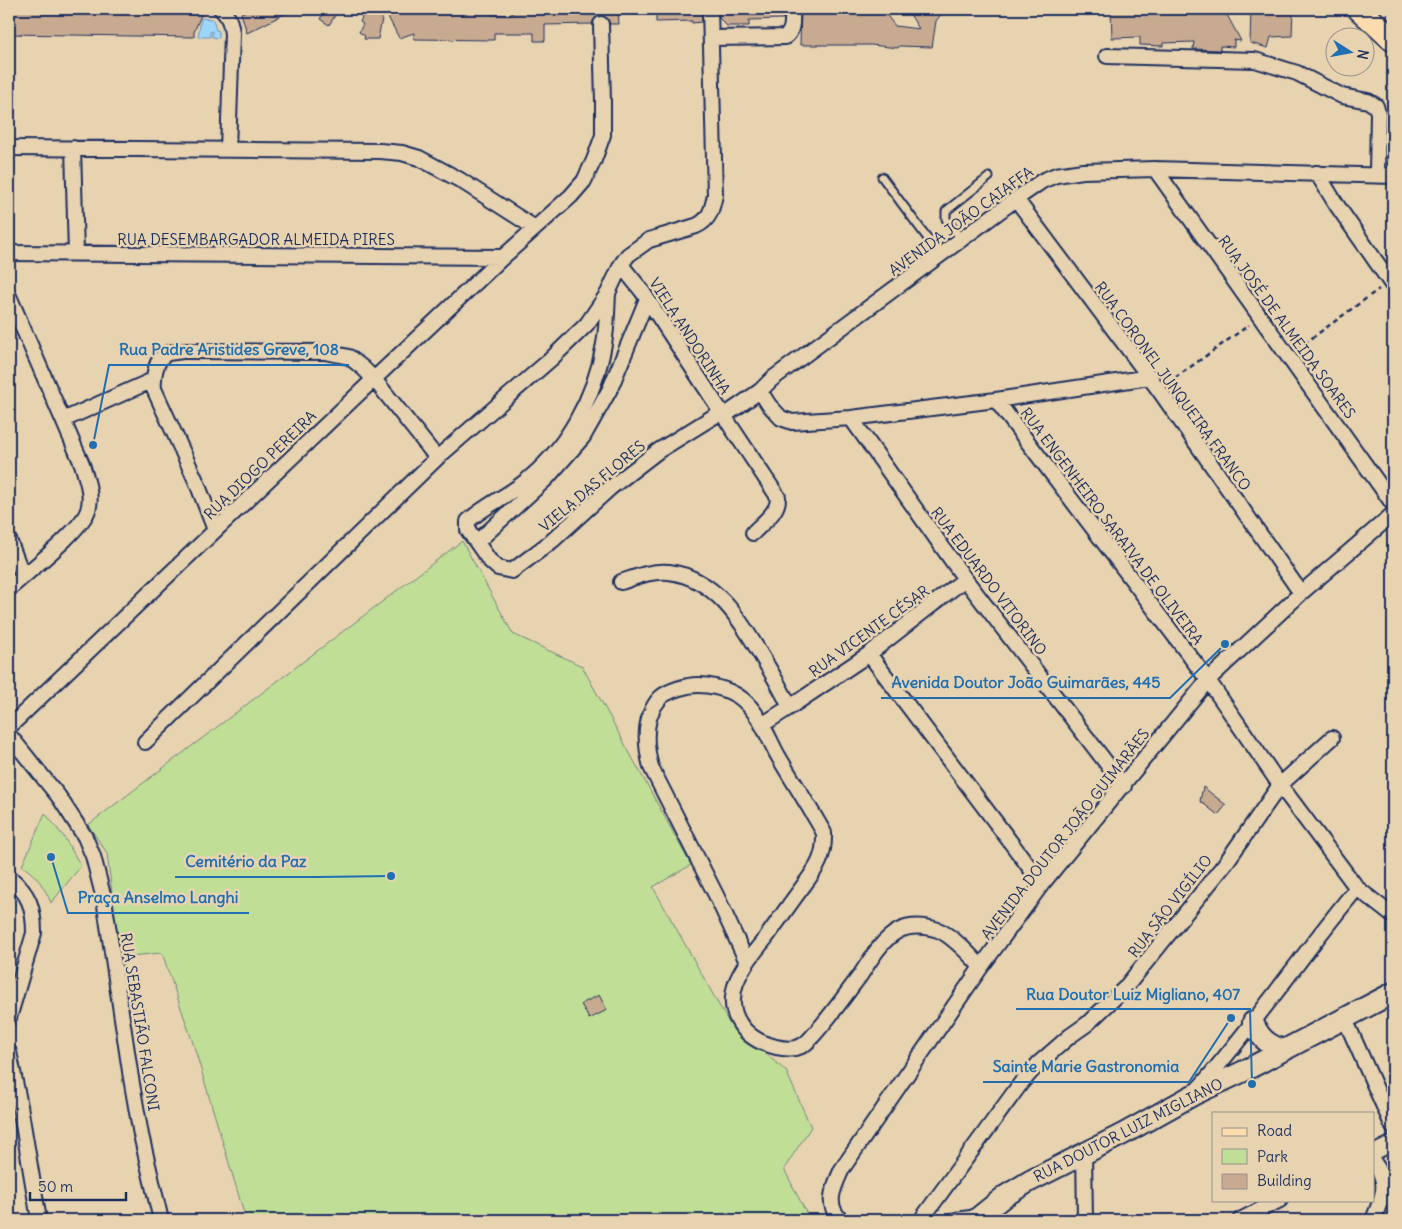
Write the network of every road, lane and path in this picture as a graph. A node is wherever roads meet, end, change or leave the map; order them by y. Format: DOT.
graph roads {
  1 [pos="221,9"];
  2 [pos="710,9"];
  3 [pos="792,9"];
  4 [pos="1359,9"];
  5 [pos="1384,14"];
  6 [pos="601,24"];
  7 [pos="711,38"];
  8 [pos="1393,40"];
  9 [pos="1107,56"];
  10 [pos="9,148"];
  11 [pos="73,148"];
  12 [pos="228,150"];
  13 [pos="1155,169"];
  14 [pos="1317,173"];
  15 [pos="1377,175"];
  16 [pos="1393,176"];
  17 [pos="882,177"];
  18 [pos="989,177"];
  19 [pos="1016,199"];
  20 [pos="535,228"];
  21 [pos="961,239"];
  22 [pos="9,252"];
  23 [pos="76,254"];
  24 [pos="940,255"];
  25 [pos="503,257"];
  26 [pos="621,265"];
  27 [pos="1391,283"];
  28 [pos="608,294"];
  29 [pos="9,296"];
  30 [pos="647,299"];
  31 [pos="1259,316"];
  32 [pos="1288,357"];
  33 [pos="1150,378"];
  34 [pos="374,379"];
  35 [pos="153,380"];
  36 [pos="1159,390"];
  37 [pos="760,391"];
  38 [pos="996,400"];
  39 [pos="722,414"];
  40 [pos="851,418"];
  41 [pos="62,420"];
  42 [pos="437,458"];
  43 [pos="1393,504"];
  44 [pos="1393,514"];
  45 [pos="215,530"];
  46 [pos="753,533"];
  47 [pos="9,540"];
  48 [pos="477,542"];
  49 [pos="24,576"];
  50 [pos="965,579"];
  51 [pos="621,582"];
  52 [pos="9,589"];
  53 [pos="1301,593"];
  54 [pos="869,654"];
  55 [pos="1208,680"];
  56 [pos="790,707"];
  57 [pos="762,725"];
  58 [pos="9,728"];
  59 [pos="9,735"];
  60 [pos="1332,738"];
  61 [pos="145,742"];
  62 [pos="1280,785"];
  63 [pos="1124,786"];
  64 [pos="9,877"];
  65 [pos="1042,884"];
  66 [pos="1357,888"];
  67 [pos="1393,916"];
  68 [pos="747,962"];
  69 [pos="981,967"];
  70 [pos="1393,993"];
  71 [pos="9,1018"];
  72 [pos="1345,1019"];
  73 [pos="1253,1022"];
  74 [pos="1285,1050"];
  75 [pos="9,1052"];
  76 [pos="1194,1095"];
  77 [pos="14,1105"];
  78 [pos="1393,1126"];
  79 [pos="1393,1143"];
  80 [pos="1084,1152"];
  81 [pos="1374,1152"];
  82 [pos="1374,1163"];
  83 [pos="1276,1202"];
  84 [pos="976,1218"];
  85 [pos="38,1220"];
  86 [pos="161,1220"];
  87 [pos="841,1220"];
  88 [pos="921,1220"];
  89 [pos="956,1220"];
  90 [pos="1085,1220"];
  91 [pos="1240,1220"];
  92 [pos="1373,1220"];
  1 -- 12 [label="street"];
  2 -- 7 [label="street"];
  3 -- 7 [label="street"];
  4 -- 5 [label="main road"];
  5 -- 8 [label="main road"];
  6 -- 20 [label="street, RUA DIOGO PEREIRA"];
  7 -- 26 [label="street"];
  9 -- 15 [label="street"];
  10 -- 11 [label="street"];
  11 -- 12 [label="street"];
  11 -- 23 [label="street"];
  12 -- 20 [label="street"];
  13 -- 14 [label="street, AVENIDA JOÃO CAIAFFA"];
  13 -- 19 [label="street, AVENIDA JOÃO CAIAFFA"];
  13 -- 31 [label="street, RUA JOSÉ DE ALMEIDA SOARES"];
  14 -- 15 [label="street, AVENIDA JOÃO CAIAFFA"];
  14 -- 27 [label="street"];
  15 -- 16 [label="street, AVENIDA JOÃO CAIAFFA"];
  17 -- 24 [label="lane"];
  18 -- 21 [label="lane"];
  19 -- 21 [label="street, AVENIDA JOÃO CAIAFFA"];
  19 -- 33 [label="street, RUA CORONEL JUNQUEIRA FRANCO"];
  20 -- 25 [label="street, RUA DIOGO PEREIRA"];
  21 -- 24 [label="street, AVENIDA JOÃO CAIAFFA"];
  22 -- 23 [label="street, RUA DESEMBARGADOR ALMEIDA PIRES"];
  23 -- 25 [label="street, RUA DESEMBARGADOR ALMEIDA PIRES"];
  24 -- 37 [label="street, AVENIDA JOÃO CAIAFFA"];
  25 -- 34 [label="street, RUA DIOGO PEREIRA"];
  26 -- 28 [label="street"];
  26 -- 30 [label="street, VIELA ANDORINHA"];
  27 -- 32 [label="path"];
  28 -- 42 [label="street"];
  28 -- 48 [label="street"];
  29 -- 41 [label="street"];
  30 -- 39 [label="street, VIELA ANDORINHA"];
  30 -- 48 [label="street"];
  31 -- 32 [label="street, RUA JOSÉ DE ALMEIDA SOARES"];
  31 -- 36 [label="path"];
  32 -- 43 [label="street, RUA JOSÉ DE ALMEIDA SOARES"];
  33 -- 36 [label="street, RUA CORONEL JUNQUEIRA FRANCO"];
  33 -- 38 [label="street"];
  34 -- 35 [label="street"];
  34 -- 42 [label="street"];
  34 -- 45 [label="street, RUA DIOGO PEREIRA"];
  35 -- 41 [label="street"];
  35 -- 45 [label="street"];
  36 -- 53 [label="street, RUA CORONEL JUNQUEIRA FRANCO"];
  37 -- 39 [label="street, VIELA ANDORINHA"];
  37 -- 40 [label="street"];
  38 -- 40 [label="street"];
  38 -- 55 [label="street, RUA ENGENHEIRO SARAIVA DE OLIVEIRA"];
  39 -- 46 [label="street"];
  39 -- 48 [label="street, VIELA DAS FLORES"];
  40 -- 50 [label="street, RUA EDUARDO VITORINO"];
  41 -- 49 [label="street"];
  42 -- 61 [label="street"];
  44 -- 53 [label="street, AVENIDA DOUTOR JOÃO GUIMARÃES"];
  45 -- 58 [label="street, RUA DIOGO PEREIRA"];
  47 -- 49 [label="street"];
  49 -- 52 [label="street"];
  50 -- 54 [label="street, RUA VICENTE CÉSAR"];
  50 -- 63 [label="street, RUA EDUARDO VITORINO"];
  51 -- 56 [label="street"];
  53 -- 55 [label="street, AVENIDA DOUTOR JOÃO GUIMARÃES"];
  54 -- 56 [label="street, RUA VICENTE CÉSAR"];
  54 -- 65 [label="street"];
  55 -- 62 [label="street, RUA ENGENHEIRO SARAIVA DE OLIVEIRA"];
  55 -- 63 [label="street, AVENIDA DOUTOR JOÃO GUIMARÃES"];
  56 -- 57 [label="street, RUA VICENTE CÉSAR"];
  57 -- 68 [label="street"];
  57 -- 68 [label="street"];
  59 -- 86 [label="street, RUA SEBASTIÃO FALCONI"];
  60 -- 62 [label="street, RUA SÃO VIGÍLIO"];
  62 -- 66 [label="street, RUA ENGENHEIRO SARAIVA DE OLIVEIRA"];
  62 -- 88 [label="street, RUA SÃO VIGÍLIO"];
  63 -- 65 [label="street, AVENIDA DOUTOR JOÃO GUIMARÃES"];
  64 -- 71 [label="street"];
  65 -- 69 [label="street, AVENIDA DOUTOR JOÃO GUIMARÃES"];
  66 -- 67 [label="street, RUA ENGENHEIRO SARAIVA DE OLIVEIRA"];
  66 -- 73 [label="street"];
  68 -- 69 [label="street"];
  69 -- 87 [label="street, AVENIDA DOUTOR JOÃO GUIMARÃES"];
  70 -- 72 [label="main road, RUA DOUTOR LUIZ MIGLIANO"];
  72 -- 74 [label="main road, RUA DOUTOR LUIZ MIGLIANO"];
  72 -- 78 [label="street"];
  73 -- 74 [label="main road"];
  73 -- 76 [label="street"];
  74 -- 76 [label="main road, RUA DOUTOR LUIZ MIGLIANO"];
  75 -- 77 [label="street"];
  76 -- 80 [label="main road, RUA DOUTOR LUIZ MIGLIANO"];
  77 -- 85 [label="street"];
  79 -- 81 [label="street"];
  80 -- 84 [label="main road, RUA DOUTOR LUIZ MIGLIANO"];
  80 -- 90 [label="street"];
  82 -- 92 [label="street"];
  83 -- 91 [label="street"];
  84 -- 89 [label="street"];
}
